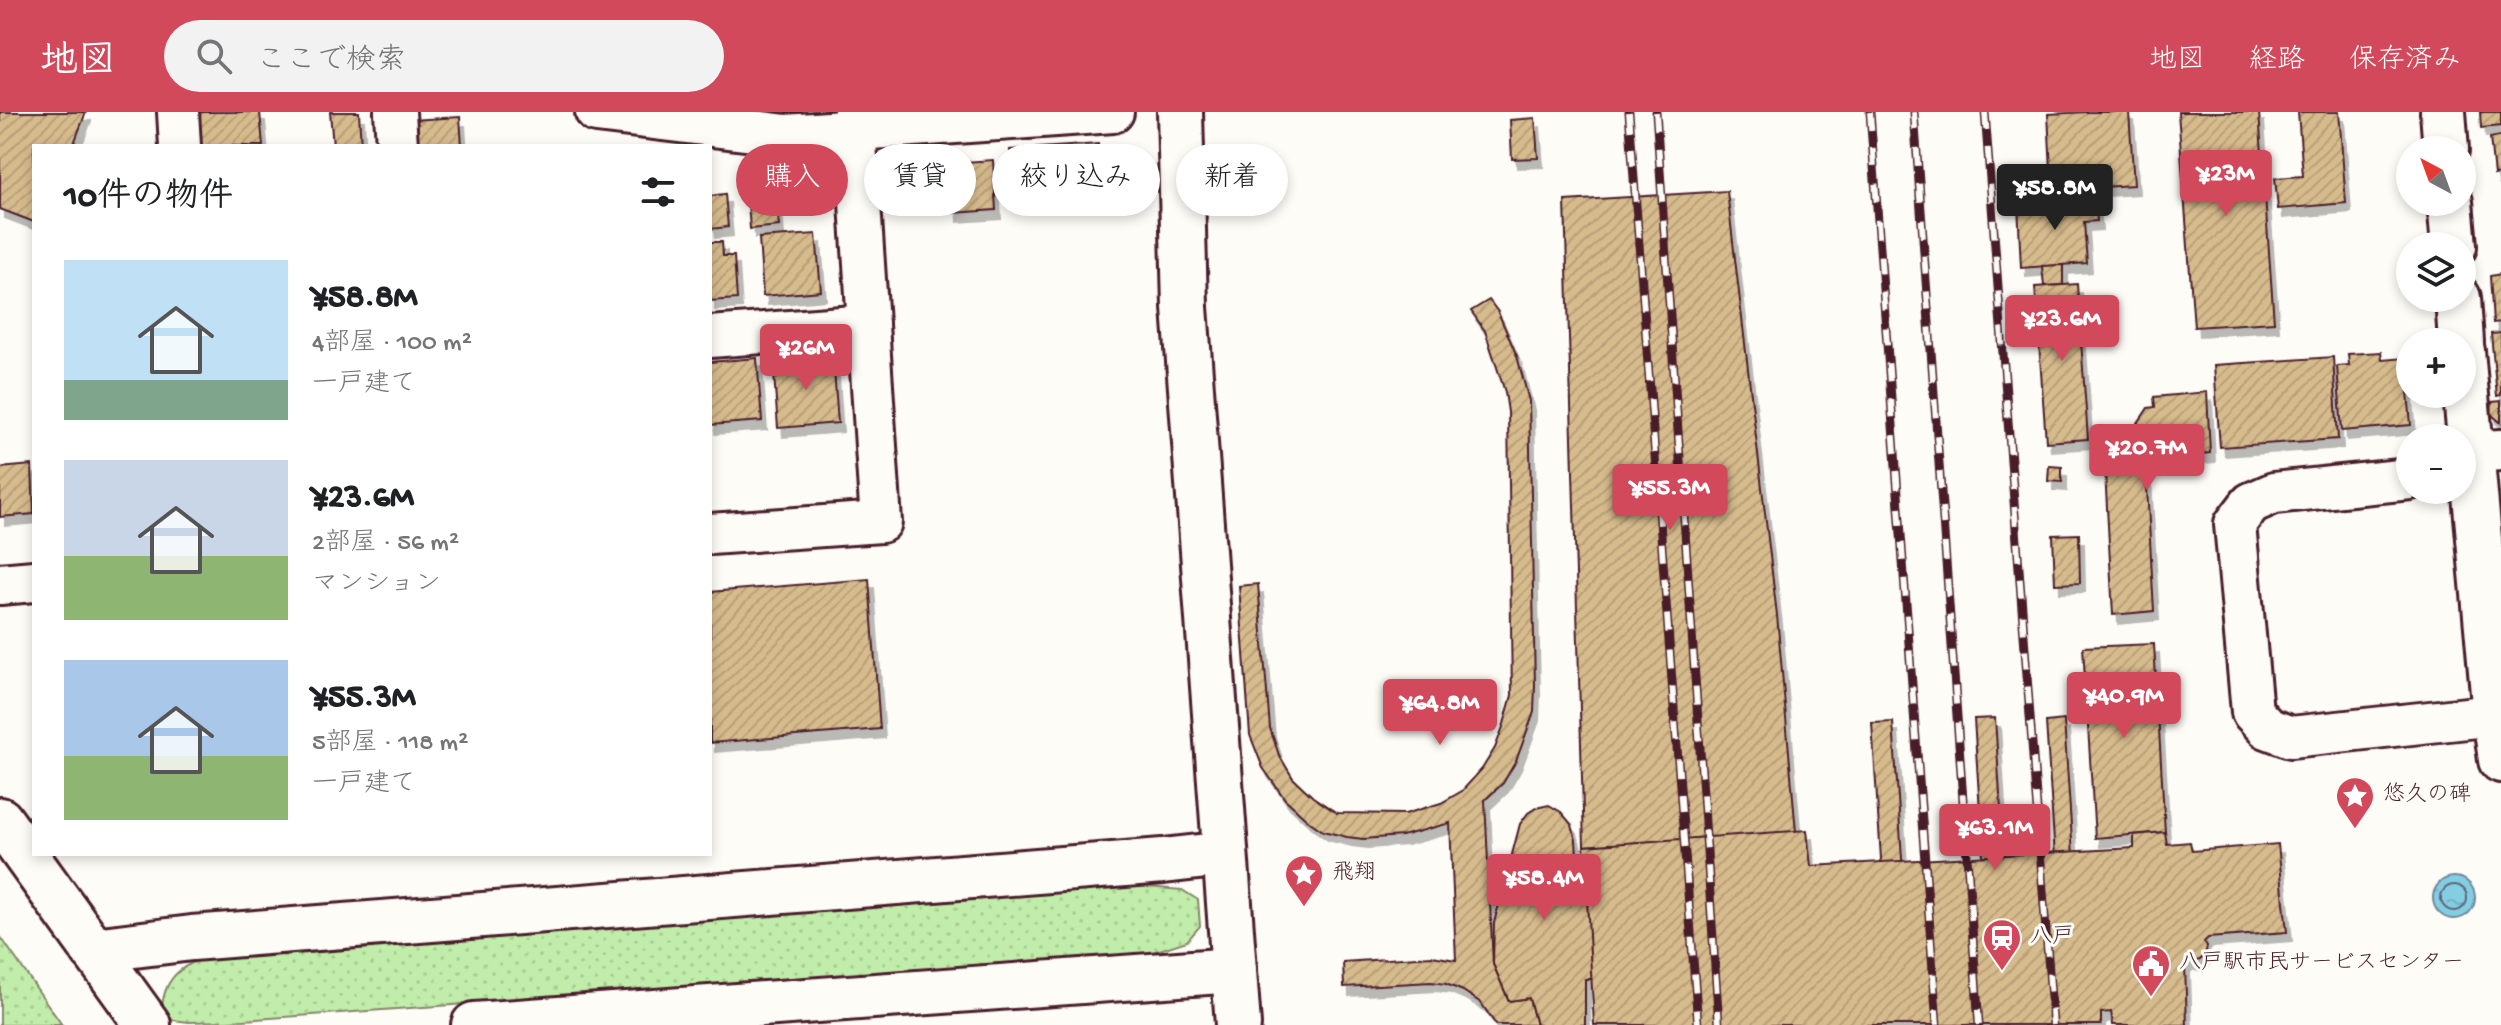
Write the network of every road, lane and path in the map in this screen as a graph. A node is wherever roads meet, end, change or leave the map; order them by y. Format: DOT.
graph roads {
  1 [pos="178,112"];
  2 [pos="395,112"];
  3 [pos="599,112"];
  4 [pos="1113,112"];
  5 [pos="1180,112"];
  6 [pos="2443,112"];
  7 [pos="854,121"];
  8 [pos="2445,136"];
  9 [pos="180,144"];
  10 [pos="397,144"];
  11 [pos="868,325"];
  12 [pos="712,337"];
  13 [pos="2476,462"];
  14 [pos="2396,480"];
  15 [pos="712,534"];
  16 [pos="32,581"];
  17 [pos="0,584"];
  18 [pos="2495,637"];
  19 [pos="2495,715"];
  20 [pos="2501,760"];
  21 [pos="0,820"];
  22 [pos="1225,854"];
  23 [pos="93,950"];
  24 [pos="1234,970"];
  25 [pos="148,1025"];
  26 [pos="474,1025"];
  27 [pos="1238,1025"];
  1 -- 9 [label="street"];
  2 -- 10 [label="street"];
  3 -- 7 [label="street"];
  4 -- 7 [label="street"];
  5 -- 22 [label="street"];
  6 -- 8 [label="street"];
  7 -- 11 [label="street"];
  11 -- 12 [label="street"];
  11 -- 15 [label="street"];
  13 -- 18 [label="street"];
  14 -- 19 [label="street"];
  16 -- 17 [label="street"];
  18 -- 19 [label="street"];
  19 -- 20 [label="street"];
  21 -- 23 [label="street"];
  22 -- 23 [label="street"];
  22 -- 24 [label="street"];
  23 -- 25 [label="street"];
  24 -- 26 [label="street"];
  24 -- 27 [label="street"];
}
